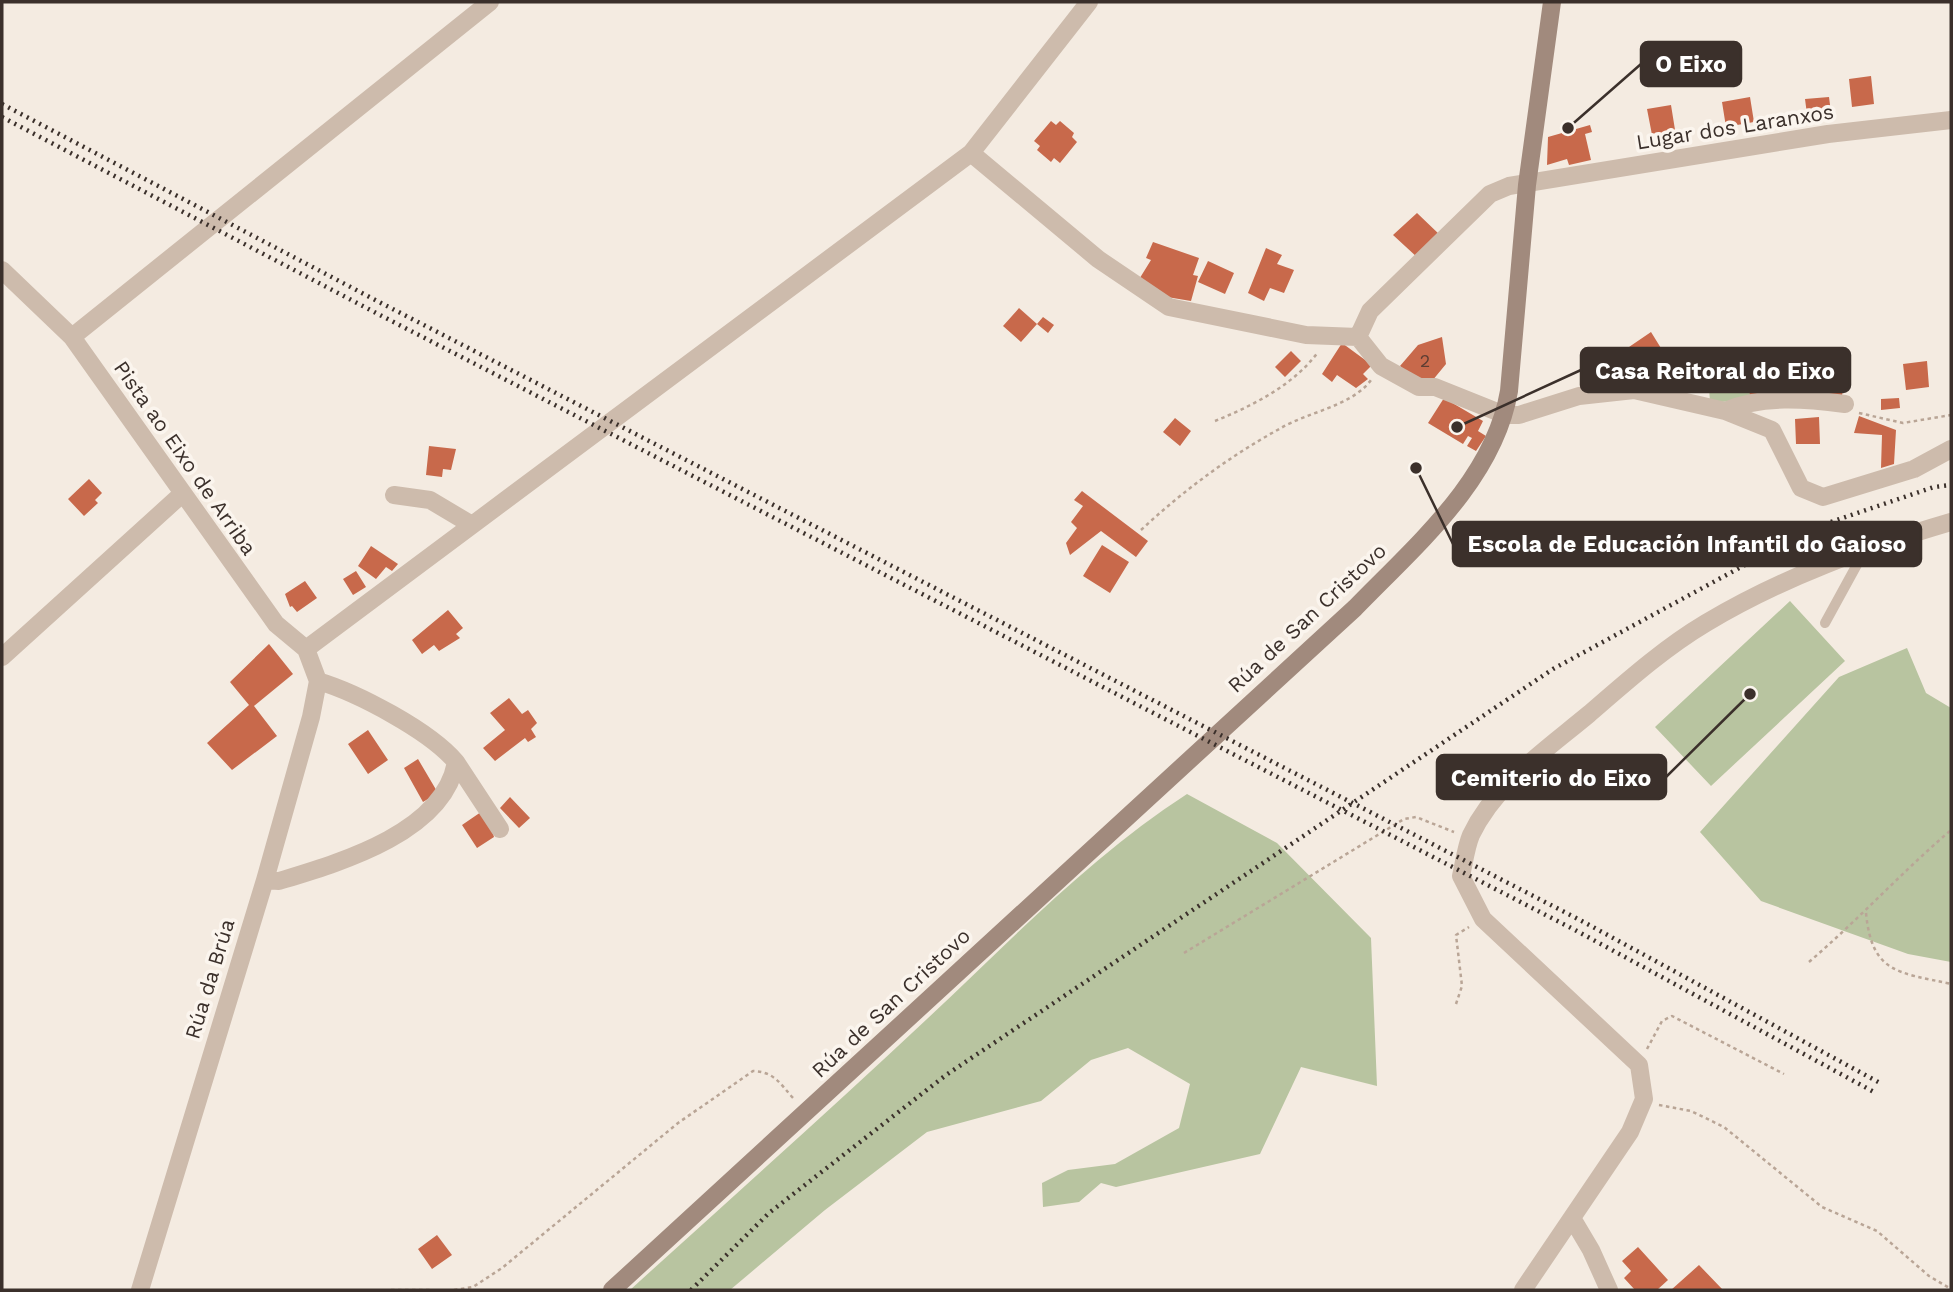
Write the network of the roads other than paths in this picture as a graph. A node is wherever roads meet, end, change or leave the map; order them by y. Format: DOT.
graph roads {
  1 [pos="490,2"];
  2 [pos="1089,2"];
  3 [pos="1552,2"];
  4 [pos="1951,120"];
  5 [pos="971,153"];
  6 [pos="1527,186"];
  7 [pos="2,270"];
  8 [pos="72,337"];
  9 [pos="1358,337"];
  10 [pos="1843,404"];
  11 [pos="1725,411"];
  12 [pos="1505,415"];
  13 [pos="1951,449"];
  14 [pos="182,494"];
  15 [pos="394,495"];
  16 [pos="1951,522"];
  17 [pos="472,525"];
  18 [pos="1866,547"];
  19 [pos="1825,623"];
  20 [pos="306,649"];
  21 [pos="2,657"];
  22 [pos="318,681"];
  23 [pos="456,762"];
  24 [pos="500,829"];
  25 [pos="265,880"];
  26 [pos="1572,1218"];
  27 [pos="140,1290"];
  28 [pos="612,1290"];
  29 [pos="1522,1290"];
  30 [pos="1609,1290"];
  1 -- 8 [label="street"];
  2 -- 5 [label="street"];
  3 -- 6 [label="street, Rúa de San Cristovo"];
  4 -- 6 [label="street, Lugar dos Laranxos"];
  5 -- 9 [label="street"];
  5 -- 17 [label="street"];
  6 -- 9 [label="street, Lugar dos Laranxos"];
  6 -- 12 [label="street, Rúa de San Cristovo"];
  7 -- 8 [label="street, Pista ao Eixo de Arriba"];
  8 -- 14 [label="street, Pista ao Eixo de Arriba"];
  9 -- 12 [label="street"];
  10 -- 11 [label="street"];
  11 -- 12 [label="street"];
  11 -- 13 [label="street"];
  12 -- 28 [label="street, Rúa de San Cristovo"];
  14 -- 20 [label="street, Pista ao Eixo de Arriba"];
  14 -- 21 [label="street"];
  15 -- 17 [label="street"];
  16 -- 18 [label="street"];
  17 -- 20 [label="street"];
  18 -- 19 [label="lane"];
  18 -- 26 [label="street"];
  20 -- 22 [label="street, Pista ao Eixo de Arriba"];
  22 -- 23 [label="street"];
  22 -- 25 [label="street, Rúa da Brúa"];
  23 -- 24 [label="street"];
  23 -- 25 [label="street"];
  25 -- 27 [label="street, Rúa da Brúa"];
  26 -- 29 [label="street"];
  26 -- 30 [label="street"];
}
